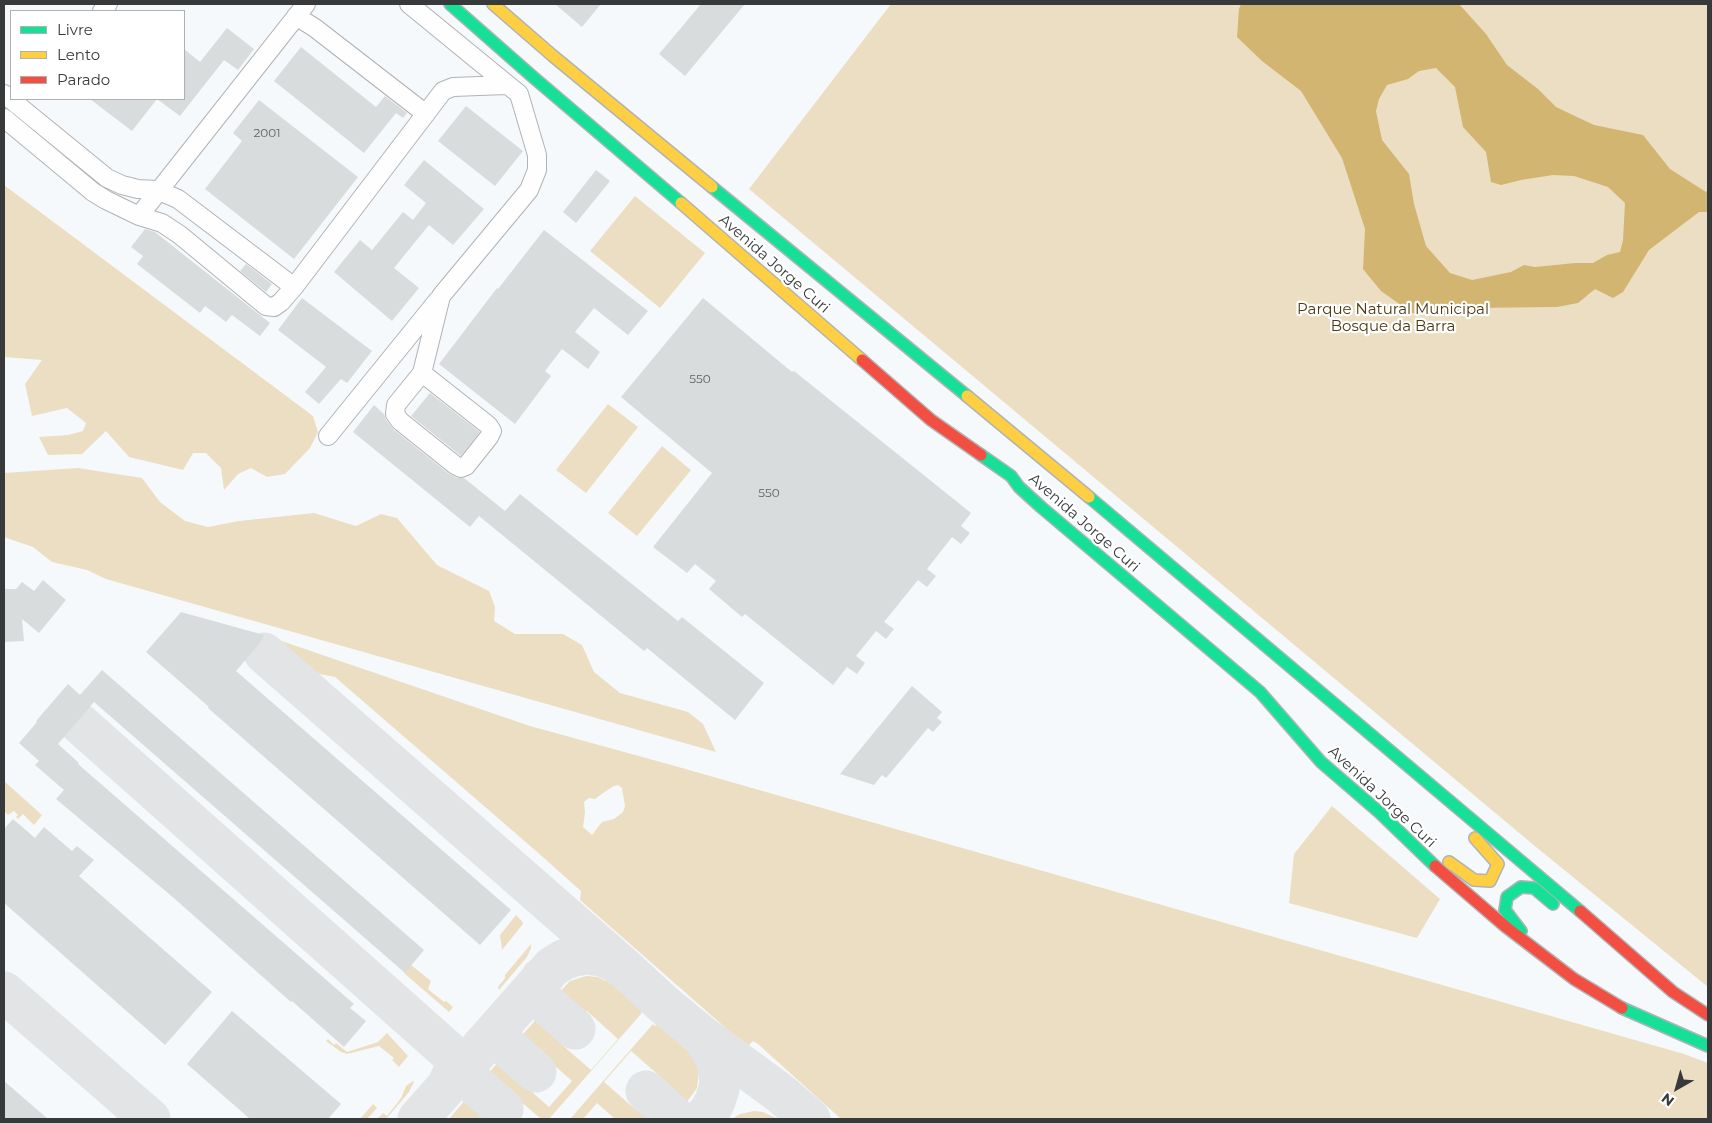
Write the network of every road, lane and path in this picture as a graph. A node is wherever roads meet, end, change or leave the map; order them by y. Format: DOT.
graph roads {
  1 [pos="409,4"];
  2 [pos="450,4"];
  3 [pos="493,4"];
  4 [pos="301,10"];
  5 [pos="553,56"];
  6 [pos="533,77"];
  7 [pos="513,89"];
  8 [pos="18,100"];
  9 [pos="30,105"];
  10 [pos="426,114"];
  11 [pos="9,122"];
  12 [pos="157,190"];
  13 [pos="139,216"];
  14 [pos="294,287"];
  15 [pos="441,296"];
  16 [pos="422,373"];
  17 [pos="328,436"];
  18 [pos="1404,763"];
  19 [pos="1379,812"];
  20 [pos="1564,913"];
  21 [pos="1579,925"];
  22 [pos="1622,947"];
  23 [pos="1565,972"];
  24 [pos="1708,1014"];
  25 [pos="1708,1046"];
  1 -- 7 [label="street"];
  2 -- 6 [label="street, Avenida Jorge Curi"];
  3 -- 5 [label="street, Avenida Jorge Curi"];
  4 -- 10 [label="street"];
  4 -- 12 [label="street"];
  5 -- 6 [label="street"];
  5 -- 18 [label="street, Avenida Jorge Curi"];
  6 -- 7 [label="street"];
  6 -- 19 [label="street, Avenida Jorge Curi"];
  7 -- 10 [label="street"];
  7 -- 15 [label="street"];
  8 -- 9 [label="street"];
  9 -- 11 [label="street"];
  9 -- 12 [label="street"];
  10 -- 14 [label="street"];
  11 -- 13 [label="street"];
  12 -- 13 [label="street"];
  12 -- 14 [label="street"];
  13 -- 14 [label="street"];
  15 -- 16 [label="street"];
  15 -- 17 [label="street"];
  16 -- 16 [label="street"];
  18 -- 19 [label="street"];
  18 -- 22 [label="street, Avenida Jorge Curi"];
  19 -- 23 [label="street, Avenida Jorge Curi"];
  20 -- 23 [label="street"];
  21 -- 22 [label="street"];
  22 -- 24 [label="street, Avenida Jorge Curi"];
  23 -- 25 [label="street, Avenida Jorge Curi"];
}
